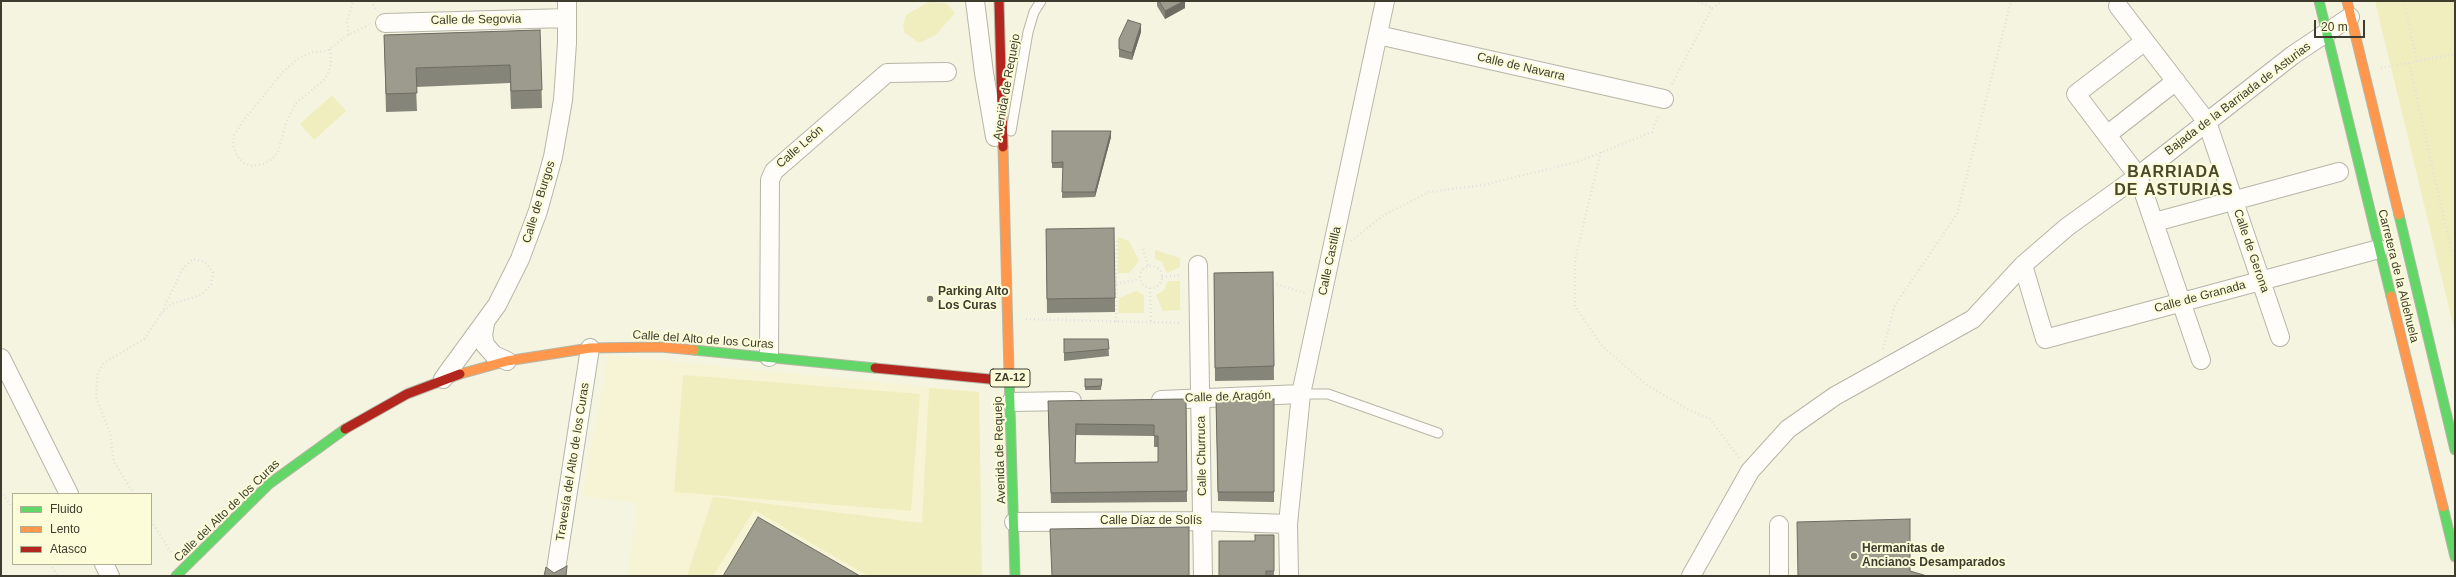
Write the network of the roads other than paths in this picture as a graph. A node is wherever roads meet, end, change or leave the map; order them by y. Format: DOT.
graph roads {
  1 [pos="975,1"];
  2 [pos="999,1"];
  3 [pos="1041,1"];
  4 [pos="1385,1"];
  5 [pos="2319,1"];
  6 [pos="2118,6"];
  7 [pos="567,9"];
  8 [pos="2348,9"];
  9 [pos="385,23"];
  10 [pos="2326,33"];
  11 [pos="1378,35"];
  12 [pos="2145,41"];
  13 [pos="947,72"];
  14 [pos="2176,81"];
  15 [pos="1664,99"];
  16 [pos="2207,122"];
  17 [pos="2107,134"];
  18 [pos="2339,172"];
  19 [pos="2138,176"];
  20 [pos="1004,179"];
  21 [pos="2234,201"];
  22 [pos="2155,222"];
  23 [pos="2379,249"];
  24 [pos="1198,265"];
  25 [pos="2023,265"];
  26 [pos="2261,281"];
  27 [pos="2182,302"];
  28 [pos="485,324"];
  29 [pos="2280,337"];
  30 [pos="590,348"];
  31 [pos="769,357"];
  32 [pos="1,358"];
  33 [pos="507,360"];
  34 [pos="2201,360"];
  35 [pos="443,379"];
  36 [pos="1010,381"];
  37 [pos="1301,394"];
  38 [pos="1201,399"];
  39 [pos="1147,400"];
  40 [pos="1086,401"];
  41 [pos="1011,402"];
  42 [pos="1438,433"];
  43 [pos="2455,450"];
  44 [pos="68,493"];
  45 [pos="1203,521"];
  46 [pos="1014,522"];
  47 [pos="1288,524"];
  48 [pos="1779,525"];
  49 [pos="2455,557"];
  50 [pos="104,565"];
  51 [pos="180,573"];
  52 [pos="110,576"];
  53 [pos="555,576"];
  54 [pos="1015,576"];
  55 [pos="1203,576"];
  56 [pos="1289,576"];
  57 [pos="1691,576"];
  58 [pos="1779,576"];
  1 -- 20 [label="street"];
  2 -- 20 [label="main road, Avenida de Requejo / ZA-12"];
  3 -- 20 [label="lane, Avenida de Requejo"];
  4 -- 11 [label="street, Calle Castilla"];
  5 -- 10 [label="main road, Carretera de la Aldehuela"];
  6 -- 12 [label="street, Calle de Gerona"];
  7 -- 9 [label="street, Calle de Segovia"];
  7 -- 28 [label="street, Calle de Burgos"];
  8 -- 10 [label="street, Bajada de la Barriada de Asturias"];
  8 -- 43 [label="main road, Carretera de la Aldehuela"];
  10 -- 16 [label="street, Bajada de la Barriada de Asturias"];
  10 -- 23 [label="main road, Carretera de la Aldehuela"];
  11 -- 15 [label="street, Calle de Navarra"];
  11 -- 37 [label="street, Calle Castilla"];
  12 -- 14 [label="street, Calle de Gerona"];
  12 -- 17 [label="street"];
  13 -- 31 [label="street, Calle León"];
  14 -- 16 [label="street, Calle de Gerona"];
  14 -- 17 [label="street"];
  16 -- 19 [label="street, Bajada de la Barriada de Asturias"];
  16 -- 21 [label="street, Calle de Gerona"];
  17 -- 19 [label="street"];
  18 -- 21 [label="street"];
  19 -- 22 [label="street"];
  19 -- 25 [label="street, Bajada de la Barriada de Asturias"];
  20 -- 36 [label="main road, Avenida de Requejo / ZA-12"];
  21 -- 22 [label="street"];
  21 -- 26 [label="street, Calle de Gerona"];
  22 -- 27 [label="street"];
  23 -- 26 [label="street, Calle de Granada"];
  23 -- 49 [label="main road, Carretera de la Aldehuela"];
  24 -- 38 [label="street, Calle Churruca"];
  25 -- 27 [label="street, Calle de Granada"];
  25 -- 57 [label="street, Bajada de la Barriada de Asturias"];
  26 -- 27 [label="street, Calle de Granada"];
  26 -- 29 [label="street, Calle de Gerona"];
  27 -- 34 [label="street"];
  28 -- 33 [label="street"];
  28 -- 35 [label="street, Calle de Burgos"];
  30 -- 31 [label="main road, Calle del Alto de los Curas"];
  30 -- 33 [label="main road, Calle del Alto de los Curas"];
  30 -- 53 [label="street, Travesía del Alto de los Curas"];
  31 -- 36 [label="main road, Calle del Alto de los Curas"];
  32 -- 44 [label="street"];
  33 -- 35 [label="main road, Calle del Alto de los Curas"];
  35 -- 51 [label="main road, Calle del Alto de los Curas"];
  36 -- 41 [label="main road, Avenida de Requejo / ZA-12"];
  37 -- 38 [label="street, Calle de Aragón"];
  37 -- 42 [label="lane, Calle de Aragón"];
  37 -- 47 [label="street, Calle Castilla"];
  38 -- 39 [label="street, Calle de Aragón"];
  38 -- 45 [label="street, Calle Churruca"];
  40 -- 41 [label="street"];
  41 -- 46 [label="main road, Avenida de Requejo / ZA-12"];
  45 -- 46 [label="street, Calle Díaz de Solís"];
  45 -- 47 [label="street, Calle Díaz de Solís"];
  45 -- 55 [label="street, Calle Churruca"];
  46 -- 54 [label="main road, Avenida de Requejo / ZA-12"];
  47 -- 56 [label="street, Calle Castilla"];
  48 -- 58 [label="street"];
  50 -- 52 [label="street"];
}
